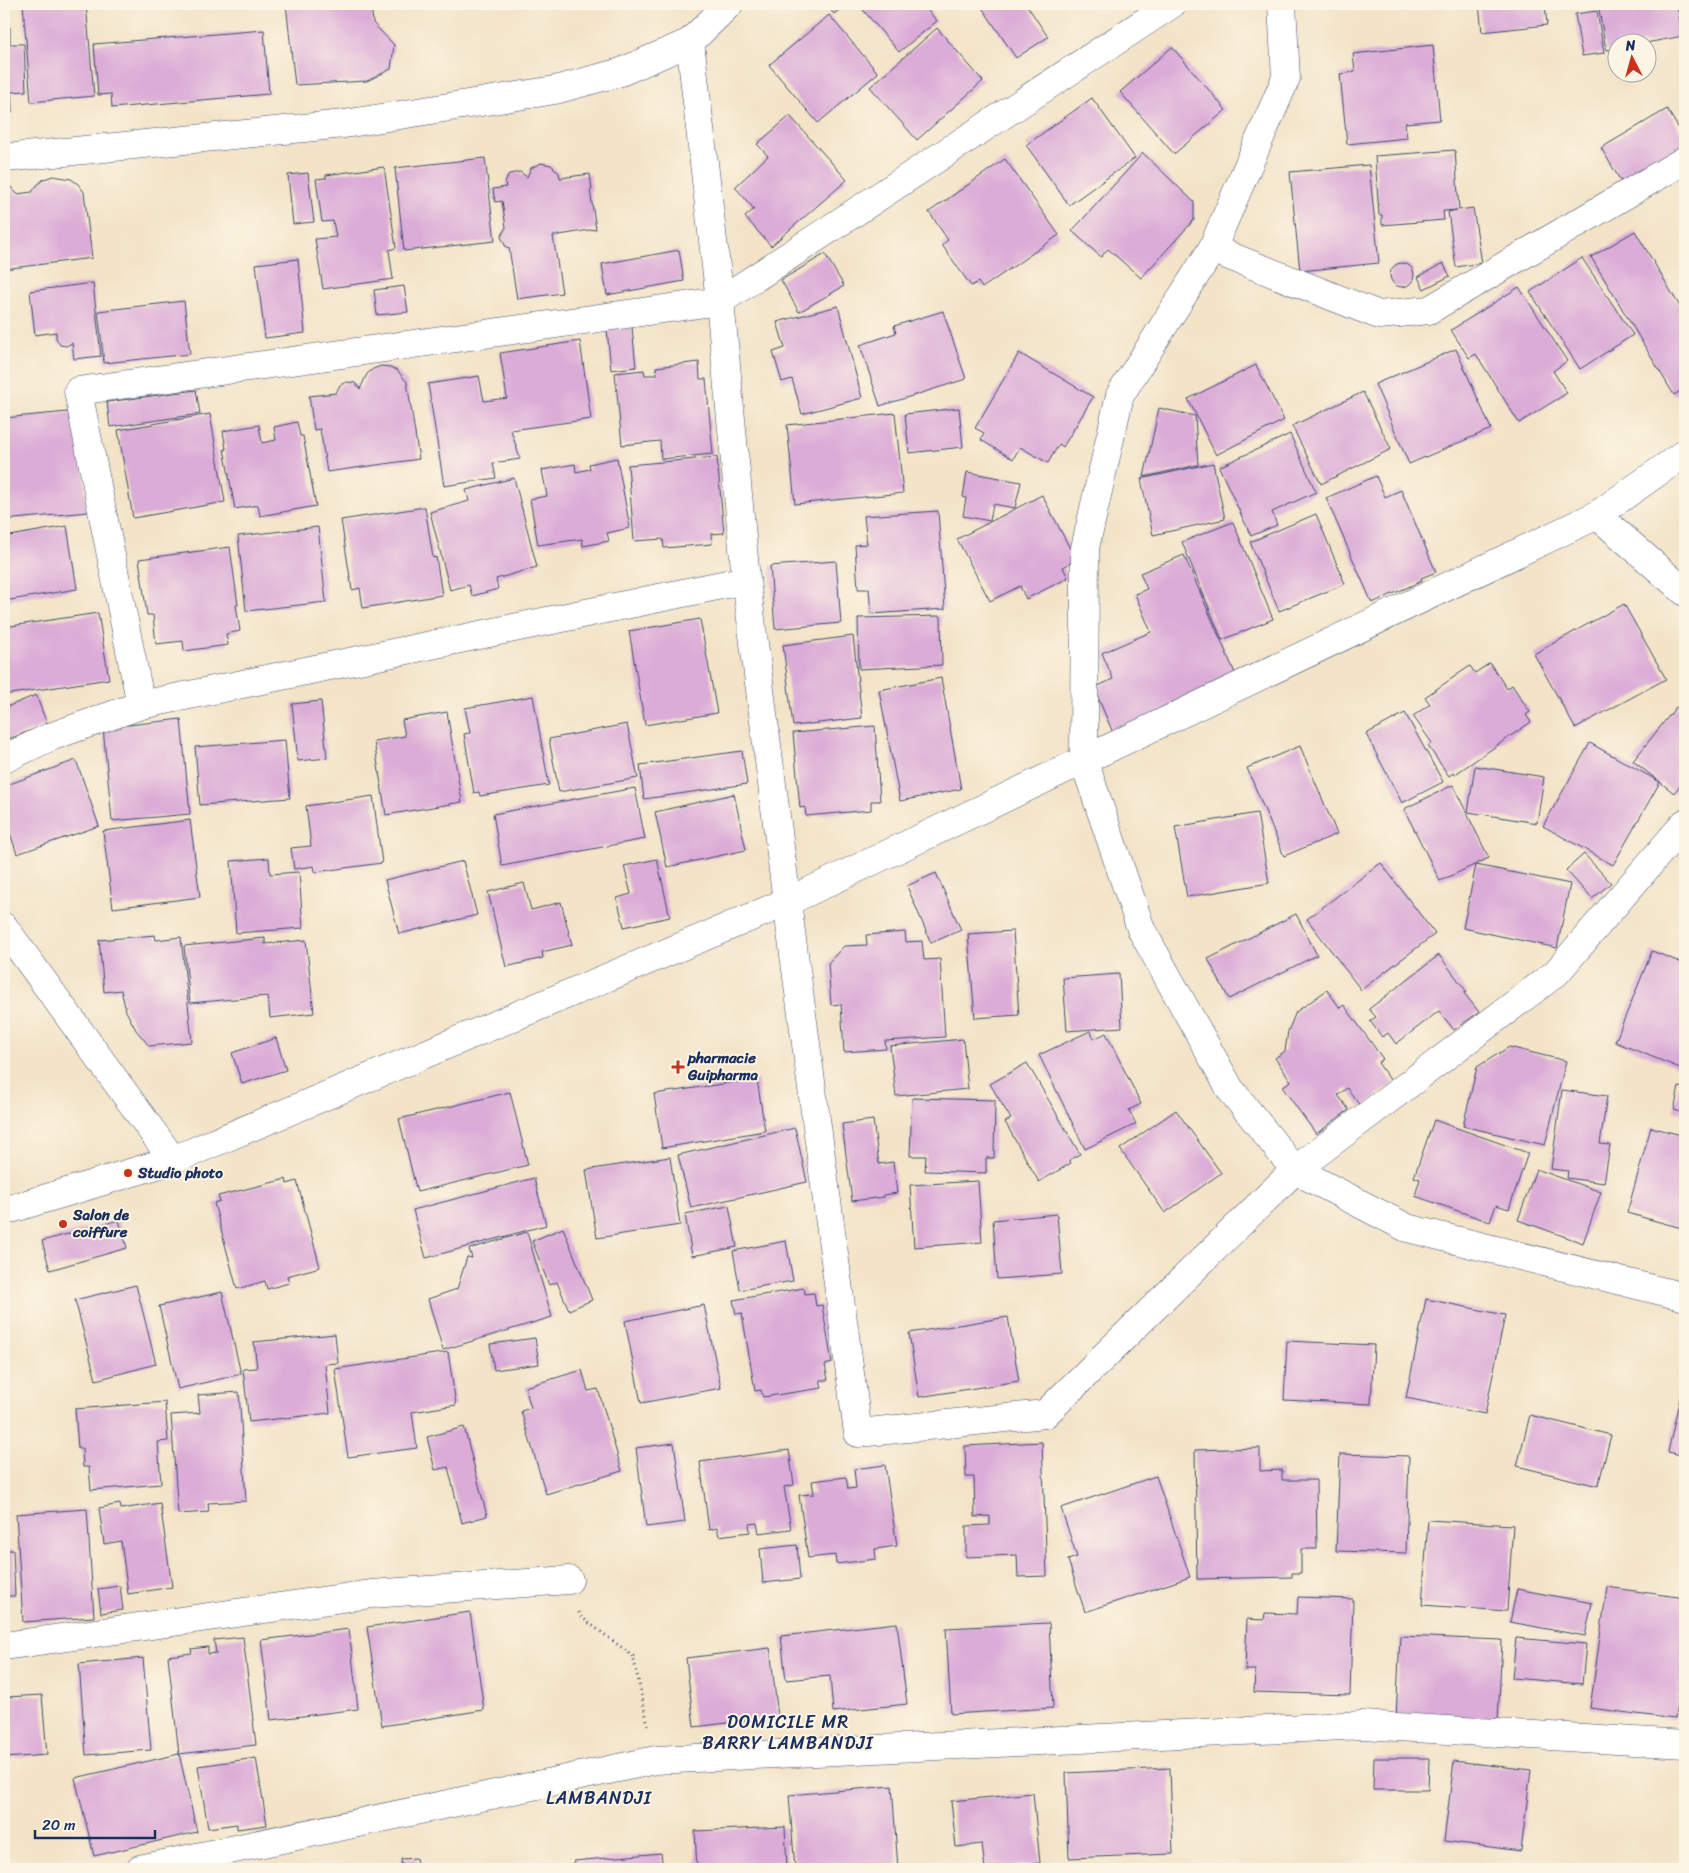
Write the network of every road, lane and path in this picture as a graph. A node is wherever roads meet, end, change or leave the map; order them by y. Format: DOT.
graph roads {
  1 [pos="728,4"];
  2 [pos="1172,4"];
  3 [pos="1282,4"];
  4 [pos="690,42"];
  5 [pos="4,158"];
  6 [pos="1685,160"];
  7 [pos="1212,249"];
  8 [pos="720,301"];
  9 [pos="1685,453"];
  10 [pos="1597,515"];
  11 [pos="746,580"];
  12 [pos="1685,592"];
  13 [pos="141,705"];
  14 [pos="4,760"];
  15 [pos="1084,761"];
  16 [pos="1685,823"];
  17 [pos="787,902"];
  18 [pos="4,927"];
  19 [pos="173,1160"];
  20 [pos="1295,1170"];
  21 [pos="4,1212"];
  22 [pos="1685,1297"];
  23 [pos="569,1580"];
  24 [pos="4,1646"];
  25 [pos="1685,1744"];
  26 [pos="656,1760"];
  27 [pos="140,1869"];
  1 -- 4 [label="street"];
  2 -- 8 [label="street"];
  3 -- 7 [label="street"];
  4 -- 5 [label="street"];
  4 -- 8 [label="street"];
  6 -- 7 [label="street"];
  7 -- 15 [label="street"];
  8 -- 11 [label="street"];
  8 -- 13 [label="street"];
  9 -- 10 [label="street"];
  10 -- 12 [label="street"];
  10 -- 15 [label="street"];
  11 -- 13 [label="street"];
  11 -- 17 [label="street"];
  13 -- 14 [label="street"];
  15 -- 17 [label="street"];
  15 -- 20 [label="street"];
  16 -- 20 [label="street"];
  17 -- 19 [label="street"];
  17 -- 20 [label="street"];
  18 -- 19 [label="street"];
  19 -- 21 [label="street"];
  20 -- 22 [label="street"];
  23 -- 24 [label="street"];
  23 -- 26 [label="path"];
  25 -- 26 [label="street"];
  26 -- 27 [label="street"];
}
